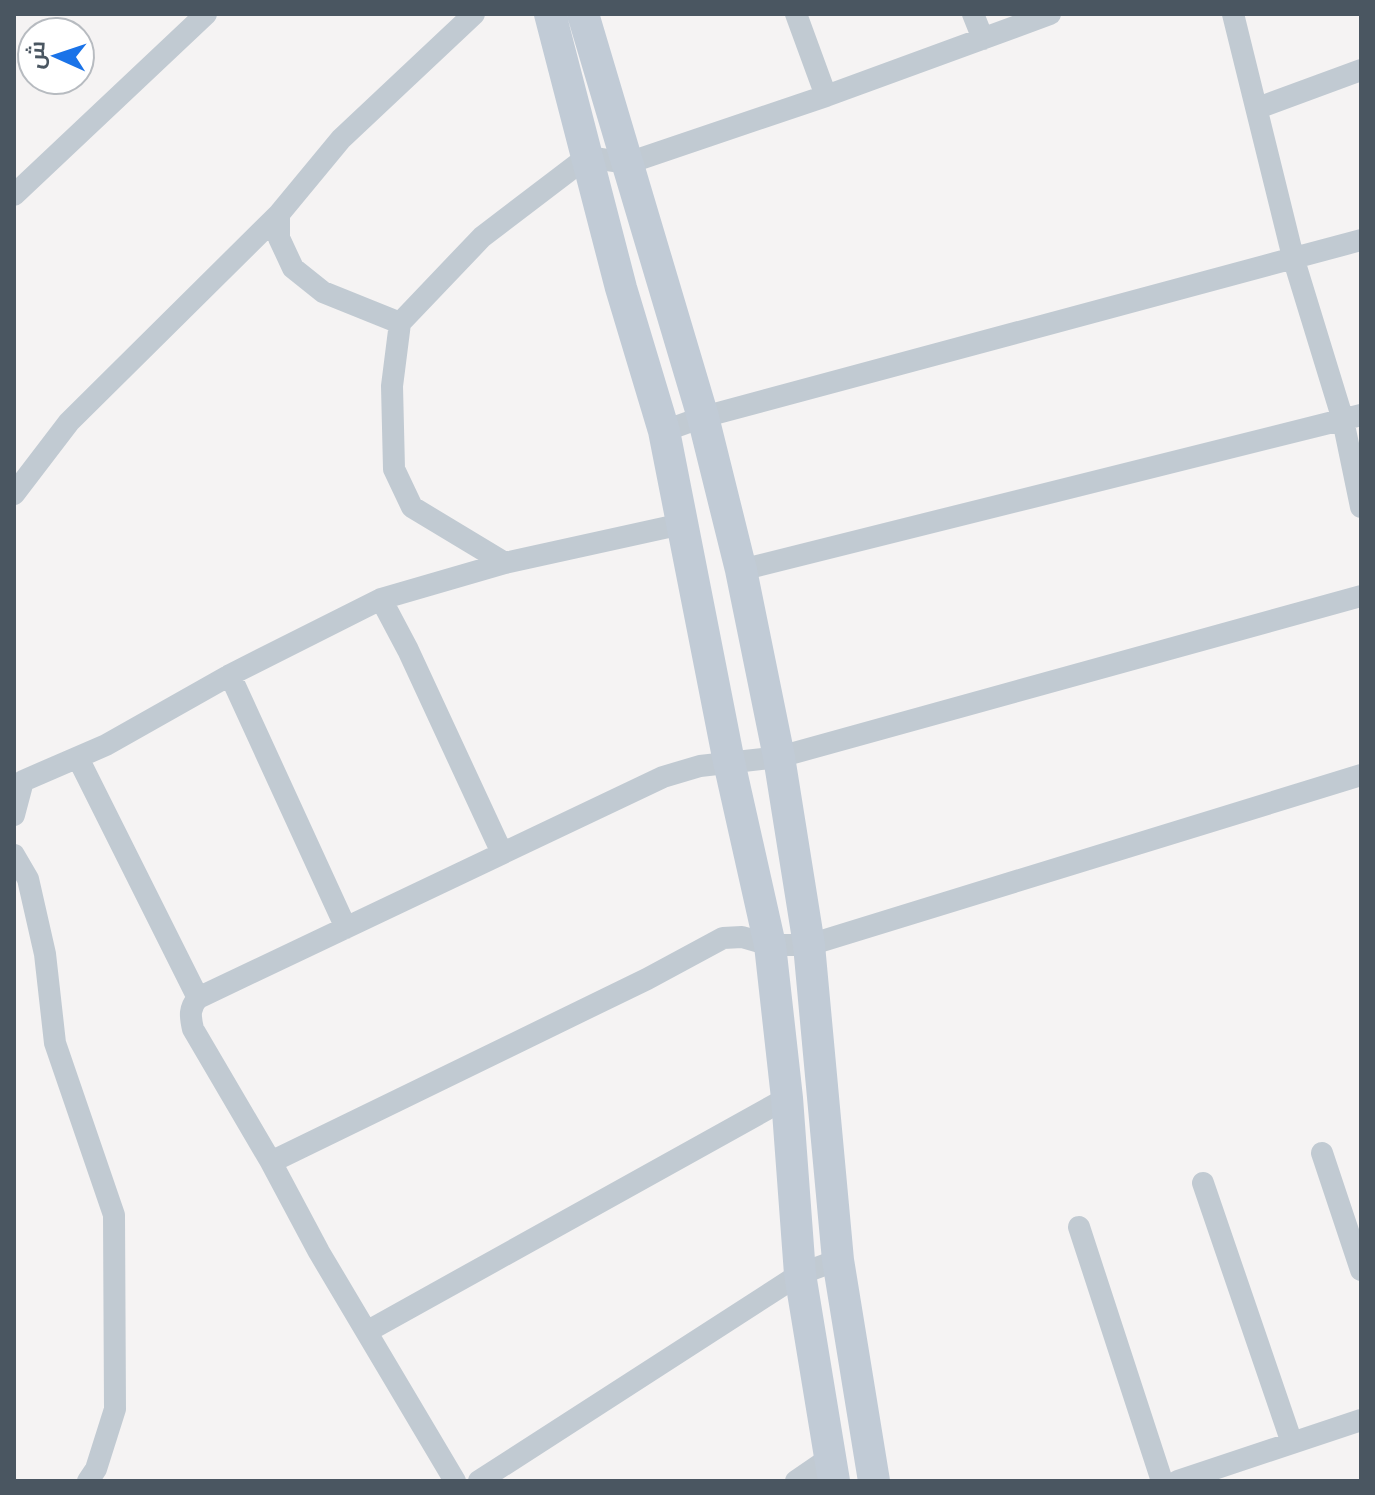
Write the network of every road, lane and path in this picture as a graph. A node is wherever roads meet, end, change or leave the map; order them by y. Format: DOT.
graph roads {
  1 [pos="206,14"];
  2 [pos="474,14"];
  3 [pos="550,14"];
  4 [pos="583,14"];
  5 [pos="796,14"];
  6 [pos="973,14"];
  7 [pos="1050,14"];
  8 [pos="1233,14"];
  9 [pos="983,39"];
  10 [pos="1361,70"];
  11 [pos="826,96"];
  12 [pos="1258,108"];
  13 [pos="587,157"];
  14 [pos="628,163"];
  15 [pos="14,195"];
  16 [pos="279,214"];
  17 [pos="1361,240"];
  18 [pos="1293,257"];
  19 [pos="400,323"];
  20 [pos="703,417"];
  21 [pos="1352,418"];
  22 [pos="664,431"];
  23 [pos="14,494"];
  24 [pos="1361,507"];
  25 [pos="682,524"];
  26 [pos="505,563"];
  27 [pos="741,570"];
  28 [pos="1361,596"];
  29 [pos="381,599"];
  30 [pos="230,675"];
  31 [pos="779,757"];
  32 [pos="78,758"];
  33 [pos="729,762"];
  34 [pos="1361,775"];
  35 [pos="19,781"];
  36 [pos="14,815"];
  37 [pos="502,853"];
  38 [pos="14,855"];
  39 [pos="346,928"];
  40 [pos="770,945"];
  41 [pos="809,945"];
  42 [pos="198,998"];
  43 [pos="787,1098"];
  44 [pos="1322,1153"];
  45 [pos="271,1162"];
  46 [pos="1203,1183"];
  47 [pos="1079,1227"];
  48 [pos="838,1260"];
  49 [pos="1361,1270"];
  50 [pos="800,1274"];
  51 [pos="368,1331"];
  52 [pos="1361,1420"];
  53 [pos="1292,1443"];
  54 [pos="832,1469"];
  55 [pos="1217,1475"];
  56 [pos="88,1481"];
  57 [pos="455,1481"];
  58 [pos="479,1481"];
  59 [pos="796,1481"];
  60 [pos="874,1481"];
  61 [pos="1162,1481"];
  62 [pos="1178,1481"];
  1 -- 15 [label="street"];
  2 -- 16 [label="street"];
  3 -- 13 [label="main road"];
  4 -- 14 [label="main road"];
  5 -- 11 [label="street"];
  6 -- 9 [label="street"];
  7 -- 9 [label="street"];
  8 -- 12 [label="street"];
  9 -- 11 [label="street"];
  10 -- 12 [label="street"];
  11 -- 14 [label="street"];
  12 -- 18 [label="street"];
  13 -- 14 [label="street"];
  13 -- 19 [label="street"];
  13 -- 22 [label="main road"];
  14 -- 20 [label="main road"];
  16 -- 19 [label="street"];
  16 -- 23 [label="street"];
  17 -- 18 [label="street"];
  18 -- 20 [label="street"];
  18 -- 21 [label="street"];
  19 -- 26 [label="street"];
  20 -- 22 [label="street"];
  20 -- 27 [label="main road"];
  21 -- 24 [label="street"];
  21 -- 27 [label="street"];
  22 -- 25 [label="main road"];
  25 -- 26 [label="street"];
  25 -- 33 [label="main road"];
  26 -- 29 [label="street"];
  27 -- 31 [label="main road"];
  28 -- 31 [label="street"];
  29 -- 30 [label="street"];
  29 -- 37 [label="street"];
  30 -- 32 [label="street"];
  30 -- 39 [label="street"];
  31 -- 33 [label="street"];
  31 -- 41 [label="main road"];
  32 -- 35 [label="street"];
  32 -- 42 [label="street"];
  33 -- 37 [label="street"];
  33 -- 40 [label="main road"];
  34 -- 41 [label="street"];
  35 -- 36 [label="street"];
  37 -- 39 [label="street"];
  38 -- 56 [label="street"];
  39 -- 42 [label="street"];
  40 -- 41 [label="street"];
  40 -- 43 [label="main road"];
  40 -- 45 [label="street"];
  41 -- 48 [label="main road"];
  42 -- 45 [label="street"];
  43 -- 50 [label="main road"];
  43 -- 51 [label="street"];
  44 -- 49 [label="street"];
  45 -- 51 [label="street"];
  46 -- 53 [label="street"];
  47 -- 61 [label="street"];
  48 -- 50 [label="street"];
  48 -- 60 [label="main road"];
  50 -- 54 [label="main road"];
  50 -- 58 [label="street"];
  51 -- 57 [label="street"];
  52 -- 53 [label="street"];
  53 -- 55 [label="street"];
  54 -- 59 [label="street"];
  55 -- 62 [label="street"];
}
